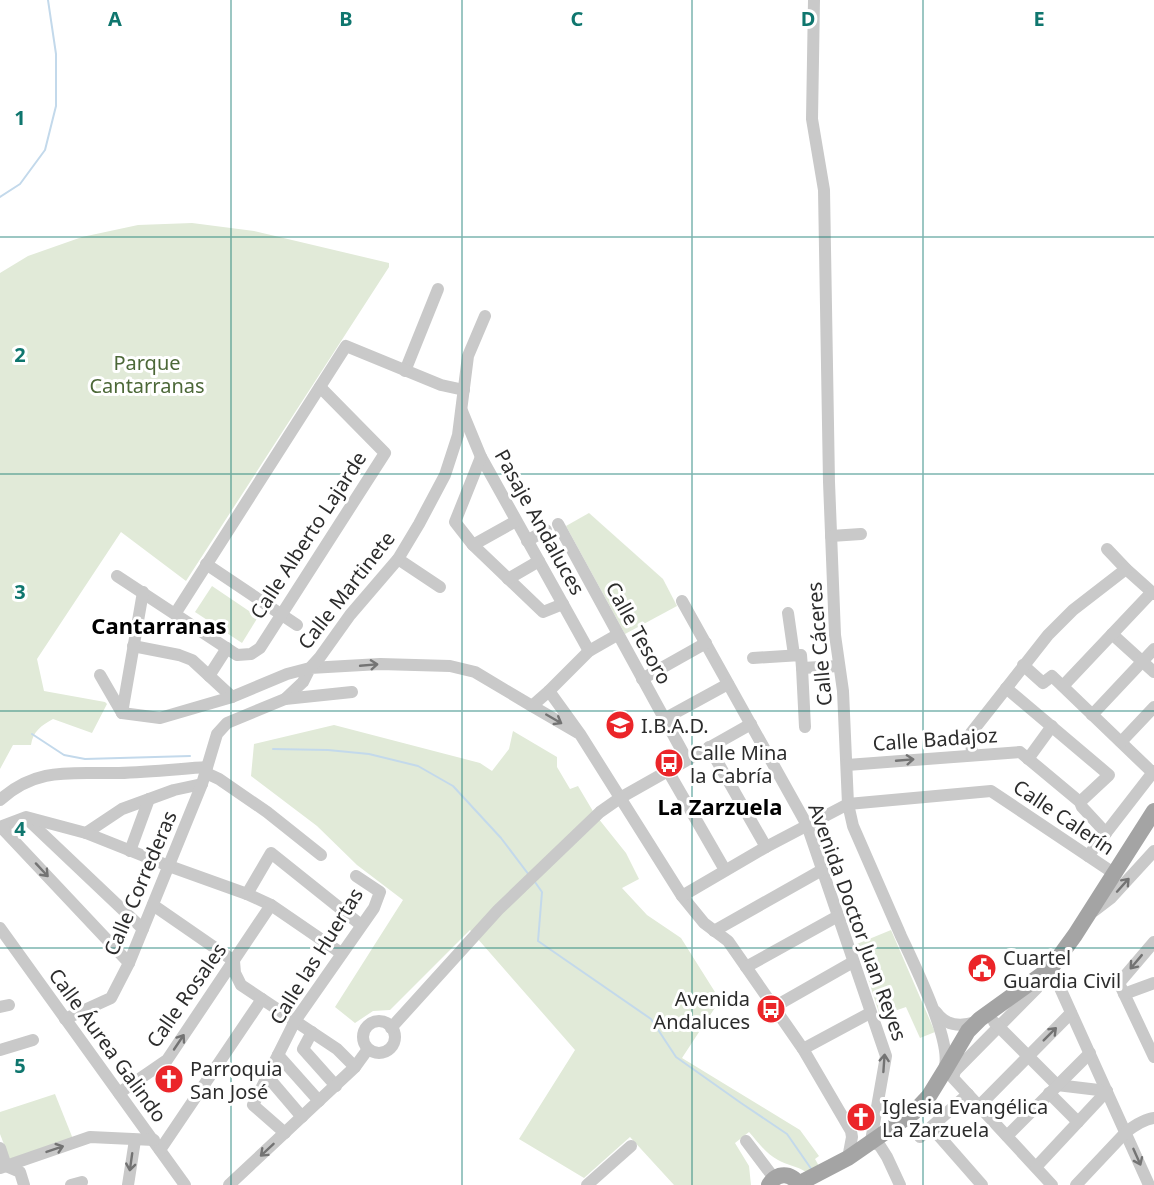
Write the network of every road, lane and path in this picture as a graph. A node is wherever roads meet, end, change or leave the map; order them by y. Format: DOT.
graph roads {
  1 [pos="814,0"];
  2 [pos="438,289"];
  3 [pos="485,316"];
  4 [pos="405,371"];
  5 [pos="320,387"];
  6 [pos="464,390"];
  7 [pos="461,409"];
  8 [pos="481,457"];
  9 [pos="516,521"];
  10 [pos="558,524"];
  11 [pos="546,530"];
  12 [pos="861,534"];
  13 [pos="831,536"];
  14 [pos="527,541"];
  15 [pos="472,545"];
  16 [pos="1107,549"];
  17 [pos="398,559"];
  18 [pos="539,561"];
  19 [pos="206,564"];
  20 [pos="1126,569"];
  21 [pos="117,576"];
  22 [pos="508,579"];
  23 [pos="440,587"];
  24 [pos="143,592"];
  25 [pos="1153,593"];
  26 [pos="682,601"];
  27 [pos="562,604"];
  28 [pos="788,613"];
  29 [pos="175,614"];
  30 [pos="281,614"];
  31 [pos="297,625"];
  32 [pos="1112,634"];
  33 [pos="617,635"];
  34 [pos="706,643"];
  35 [pos="133,646"];
  36 [pos="227,648"];
  37 [pos="1154,649"];
  38 [pos="590,651"];
  39 [pos="794,655"];
  40 [pos="753,658"];
  41 [pos="1142,661"];
  42 [pos="1023,665"];
  43 [pos="839,666"];
  44 [pos="310,668"];
  45 [pos="802,668"];
  46 [pos="1154,672"];
  47 [pos="100,675"];
  48 [pos="209,675"];
  49 [pos="642,679"];
  50 [pos="728,684"];
  51 [pos="1063,686"];
  52 [pos="1006,688"];
  53 [pos="549,691"];
  54 [pos="352,692"];
  55 [pos="232,697"];
  56 [pos="285,699"];
  57 [pos="532,706"];
  58 [pos="1154,707"];
  59 [pos="122,713"];
  60 [pos="1092,715"];
  61 [pos="664,719"];
  62 [pos="751,724"];
  63 [pos="1052,726"];
  64 [pos="805,727"];
  65 [pos="580,734"];
  66 [pos="1121,742"];
  67 [pos="709,747"];
  68 [pos="972,755"];
  69 [pos="1028,759"];
  70 [pos="687,760"];
  71 [pos="847,765"];
  72 [pos="668,771"];
  73 [pos="1153,772"];
  74 [pos="205,775"];
  75 [pos="620,798"];
  76 [pos="149,799"];
  77 [pos="0,800"];
  78 [pos="1080,802"];
  79 [pos="848,804"];
  80 [pos="1154,811"];
  81 [pos="26,817"];
  82 [pos="807,825"];
  83 [pos="1,827"];
  84 [pos="1106,832"];
  85 [pos="86,833"];
  86 [pos="1137,838"];
  87 [pos="766,847"];
  88 [pos="130,850"];
  89 [pos="1154,851"];
  90 [pos="321,855"];
  91 [pos="1088,856"];
  92 [pos="169,866"];
  93 [pos="725,870"];
  94 [pos="822,870"];
  95 [pos="1115,874"];
  96 [pos="356,876"];
  97 [pos="247,894"];
  98 [pos="682,896"];
  99 [pos="153,905"];
  100 [pos="271,905"];
  101 [pos="1089,915"];
  102 [pos="838,916"];
  103 [pos="362,925"];
  104 [pos="0,928"];
  105 [pos="143,929"];
  106 [pos="714,931"];
  107 [pos="1154,942"];
  108 [pos="341,953"];
  109 [pos="234,961"];
  110 [pos="853,962"];
  111 [pos="129,963"];
  112 [pos="746,967"];
  113 [pos="1051,968"];
  114 [pos="1154,983"];
  115 [pos="1121,988"];
  116 [pos="262,999"];
  117 [pos="774,1007"];
  118 [pos="933,1009"];
  119 [pos="870,1013"];
  120 [pos="1071,1013"];
  121 [pos="65,1019"];
  122 [pos="981,1019"];
  123 [pos="295,1021"];
  124 [pos="937,1022"];
  125 [pos="999,1026"];
  126 [pos="392,1028"];
  127 [pos="312,1032"];
  128 [pos="960,1035"];
  129 [pos="1149,1036"];
  130 [pos="33,1040"];
  131 [pos="803,1048"];
  132 [pos="368,1049"];
  133 [pos="0,1050"];
  134 [pos="1090,1053"];
  135 [pos="278,1055"];
  136 [pos="1029,1056"];
  137 [pos="1154,1057"];
  138 [pos="356,1067"];
  139 [pos="948,1076"];
  140 [pos="267,1077"];
  141 [pos="336,1086"];
  142 [pos="1053,1089"];
  143 [pos="1107,1091"];
  144 [pos="119,1093"];
  145 [pos="968,1094"];
  146 [pos="319,1101"];
  147 [pos="979,1106"];
  148 [pos="303,1117"];
  149 [pos="1154,1118"];
  150 [pos="1078,1122"];
  151 [pos="932,1128"];
  152 [pos="1126,1132"];
  153 [pos="285,1133"];
  154 [pos="1007,1136"];
  155 [pos="920,1137"];
  156 [pos="135,1140"];
  157 [pos="746,1141"];
  158 [pos="871,1141"];
  159 [pos="157,1145"];
  160 [pos="631,1146"];
  161 [pos="0,1148"];
  162 [pos="848,1158"];
  163 [pos="3,1167"];
  164 [pos="1036,1167"];
  165 [pos="771,1181"];
  166 [pos="1148,1184"];
  167 [pos="24,1185"];
  168 [pos="128,1185"];
  169 [pos="185,1185"];
  170 [pos="229,1185"];
  171 [pos="587,1185"];
  172 [pos="799,1185"];
  173 [pos="900,1185"];
  174 [pos="982,1185"];
  175 [pos="1052,1185"];
  176 [pos="1076,1185"];
  1 -- 13 [label="street, Calle Cáceres"];
  2 -- 4 [label="street"];
  3 -- 6 [label="street, Calle Martinete"];
  4 -- 5 [label="street"];
  4 -- 6 [label="street"];
  5 -- 19 [label="street"];
  5 -- 30 [label="street, Calle Alberto Lajarde"];
  6 -- 7 [label="street, Calle Martinete"];
  7 -- 8 [label="street, Pasaje Andaluces"];
  7 -- 17 [label="street, Calle Martinete"];
  8 -- 9 [label="street, Pasaje Andaluces"];
  8 -- 15 [label="street"];
  9 -- 14 [label="street, Pasaje Andaluces"];
  9 -- 15 [label="street"];
  10 -- 33 [label="street, Calle Tesoro"];
  11 -- 14 [label="street"];
  12 -- 13 [label="street"];
  13 -- 43 [label="street, Calle Cáceres"];
  14 -- 18 [label="street, Pasaje Andaluces"];
  15 -- 22 [label="street"];
  16 -- 20 [label="street"];
  17 -- 23 [label="street"];
  17 -- 44 [label="street, Calle Martinete"];
  18 -- 22 [label="street"];
  18 -- 27 [label="street, Pasaje Andaluces"];
  19 -- 29 [label="street"];
  19 -- 30 [label="street"];
  20 -- 25 [label="street"];
  20 -- 42 [label="street"];
  21 -- 24 [label="street"];
  22 -- 27 [label="street"];
  24 -- 29 [label="street"];
  24 -- 35 [label="street"];
  25 -- 32 [label="street"];
  26 -- 34 [label="street, Avenida Doctor Juan Reyes"];
  27 -- 38 [label="street, Pasaje Andaluces"];
  28 -- 39 [label="street"];
  29 -- 36 [label="street"];
  30 -- 31 [label="street"];
  30 -- 36 [label="street, Calle Alberto Lajarde"];
  32 -- 41 [label="street"];
  32 -- 51 [label="street"];
  33 -- 38 [label="street"];
  33 -- 49 [label="street, Calle Tesoro"];
  34 -- 49 [label="street"];
  34 -- 50 [label="street, Avenida Doctor Juan Reyes"];
  35 -- 48 [label="street"];
  35 -- 59 [label="street"];
  36 -- 48 [label="street"];
  37 -- 41 [label="street"];
  38 -- 53 [label="street"];
  39 -- 40 [label="street"];
  39 -- 45 [label="street"];
  41 -- 46 [label="street"];
  41 -- 60 [label="street"];
  42 -- 51 [label="street"];
  42 -- 52 [label="street"];
  43 -- 45 [label="street"];
  43 -- 71 [label="street, Calle Cáceres"];
  44 -- 55 [label="street, Calle Martinete"];
  44 -- 56 [label="street"];
  44 -- 57 [label="street, one-way"];
  45 -- 64 [label="street"];
  47 -- 59 [label="street"];
  48 -- 55 [label="street"];
  49 -- 61 [label="street, Calle Tesoro"];
  50 -- 61 [label="street"];
  50 -- 62 [label="street, Avenida Doctor Juan Reyes"];
  51 -- 60 [label="street"];
  52 -- 63 [label="street"];
  52 -- 68 [label="street"];
  53 -- 57 [label="street"];
  53 -- 65 [label="street"];
  54 -- 56 [label="street"];
  55 -- 59 [label="street, Calle Martinete"];
  56 -- 74 [label="street, Calle Correderas"];
  57 -- 65 [label="street, one-way"];
  58 -- 66 [label="street"];
  60 -- 66 [label="street"];
  61 -- 70 [label="street, Calle Tesoro"];
  62 -- 67 [label="street"];
  62 -- 82 [label="street, Avenida Doctor Juan Reyes"];
  63 -- 69 [label="street"];
  63 -- 78 [label="street"];
  65 -- 75 [label="street"];
  66 -- 73 [label="street"];
  67 -- 70 [label="street"];
  67 -- 87 [label="street"];
  68 -- 69 [label="street, Calle Badajoz"];
  71 -- 68 [label="street, Calle Badajoz, one-way"];
  69 -- 78 [label="street, Calle Badajoz"];
  70 -- 72 [label="street"];
  71 -- 79 [label="street, Calle Cáceres"];
  72 -- 75 [label="street"];
  72 -- 93 [label="street"];
  73 -- 84 [label="street"];
  74 -- 76 [label="street"];
  74 -- 77 [label="street"];
  74 -- 90 [label="street"];
  74 -- 92 [label="street, Calle Correderas"];
  75 -- 98 [label="street"];
  75 -- 126 [label="street"];
  76 -- 85 [label="street"];
  76 -- 88 [label="street"];
  78 -- 84 [label="street, Calle Badajoz"];
  79 -- 82 [label="street"];
  79 -- 91 [label="street, Calle Calerín"];
  79 -- 118 [label="street, Calle Cáceres"];
  80 -- 86 [label="main road"];
  81 -- 83 [label="street"];
  81 -- 85 [label="street"];
  81 -- 105 [label="street"];
  82 -- 87 [label="street"];
  82 -- 94 [label="street, Avenida Doctor Juan Reyes"];
  83 -- 111 [label="street, one-way"];
  84 -- 91 [label="street"];
  85 -- 88 [label="street"];
  86 -- 89 [label="street"];
  86 -- 95 [label="main road"];
  87 -- 93 [label="street"];
  88 -- 92 [label="street"];
  101 -- 89 [label="street, one-way"];
  91 -- 95 [label="street, Calle Calerín"];
  92 -- 97 [label="street"];
  92 -- 99 [label="street, Calle Correderas"];
  93 -- 98 [label="street"];
  94 -- 102 [label="street, Avenida Doctor Juan Reyes"];
  94 -- 106 [label="street"];
  95 -- 101 [label="main road"];
  96 -- 103 [label="street, Calle las Huertas"];
  97 -- 100 [label="street"];
  97 -- 103 [label="street"];
  98 -- 106 [label="street"];
  99 -- 105 [label="street, Calle Correderas"];
  99 -- 109 [label="street"];
  100 -- 108 [label="street"];
  100 -- 109 [label="street, Calle Rosales"];
  101 -- 113 [label="main road"];
  102 -- 110 [label="street, Avenida Doctor Juan Reyes"];
  102 -- 112 [label="street"];
  103 -- 108 [label="street, Calle las Huertas"];
  104 -- 121 [label="street, Calle Áurea Galindo"];
  105 -- 111 [label="street, Calle Correderas"];
  106 -- 112 [label="street"];
  107 -- 115 [label="street, one-way"];
  108 -- 123 [label="street, Calle las Huertas"];
  109 -- 116 [label="street"];
  144 -- 109 [label="street, Calle Rosales, one-way"];
  110 -- 117 [label="street"];
  110 -- 119 [label="street, Avenida Doctor Juan Reyes"];
  111 -- 121 [label="street, Calle Correderas"];
  112 -- 117 [label="street"];
  113 -- 120 [label="street"];
  113 -- 122 [label="main road"];
  113 -- 125 [label="street"];
  114 -- 115 [label="street"];
  115 -- 129 [label="street"];
  116 -- 123 [label="street"];
  116 -- 159 [label="street"];
  117 -- 131 [label="street"];
  118 -- 124 [label="street, Calle Cáceres"];
  118 -- 128 [label="street"];
  119 -- 131 [label="street"];
  158 -- 119 [label="street, Avenida Doctor Juan Reyes, one-way"];
  120 -- 134 [label="street"];
  136 -- 120 [label="street, one-way"];
  121 -- 144 [label="street, Calle Áurea Galindo"];
  122 -- 125 [label="street"];
  122 -- 128 [label="main road"];
  123 -- 127 [label="street"];
  123 -- 135 [label="street, Calle las Huertas"];
  124 -- 128 [label="street"];
  124 -- 139 [label="street, Calle Cáceres"];
  125 -- 136 [label="street"];
  125 -- 139 [label="street"];
  126 -- 132 [label="street"];
  126 -- 132 [label="street"];
  127 -- 138 [label="street"];
  127 -- 141 [label="street"];
  128 -- 139 [label="main road"];
  129 -- 137 [label="street"];
  130 -- 133 [label="street"];
  131 -- 162 [label="street"];
  132 -- 138 [label="street"];
  134 -- 142 [label="street"];
  134 -- 143 [label="street"];
  135 -- 140 [label="street, Calle las Huertas"];
  135 -- 146 [label="street"];
  136 -- 142 [label="street"];
  136 -- 147 [label="street"];
  138 -- 141 [label="street"];
  139 -- 145 [label="street"];
  139 -- 158 [label="main road"];
  140 -- 148 [label="street"];
  140 -- 153 [label="street, Calle las Huertas"];
  141 -- 146 [label="street"];
  142 -- 143 [label="street"];
  142 -- 150 [label="street"];
  142 -- 154 [label="street"];
  143 -- 150 [label="street"];
  143 -- 152 [label="street"];
  144 -- 159 [label="street, Calle Áurea Galindo"];
  145 -- 147 [label="street"];
  145 -- 151 [label="street"];
  146 -- 148 [label="street"];
  147 -- 154 [label="street"];
  148 -- 153 [label="street"];
  149 -- 152 [label="street"];
  150 -- 164 [label="street"];
  151 -- 155 [label="street"];
  151 -- 174 [label="street"];
  152 -- 166 [label="street, one-way"];
  152 -- 176 [label="street"];
  153 -- 170 [label="street, one-way"];
  154 -- 164 [label="street"];
  156 -- 159 [label="street"];
  163 -- 156 [label="street, one-way"];
  156 -- 168 [label="street, one-way"];
  157 -- 165 [label="street"];
  158 -- 162 [label="main road"];
  158 -- 173 [label="street"];
  159 -- 169 [label="street, Calle Áurea Galindo"];
  160 -- 171 [label="street"];
  161 -- 163 [label="street"];
  162 -- 172 [label="main road"];
  163 -- 167 [label="street"];
  164 -- 175 [label="street"];
  165 -- 172 [label="main road"];
}
